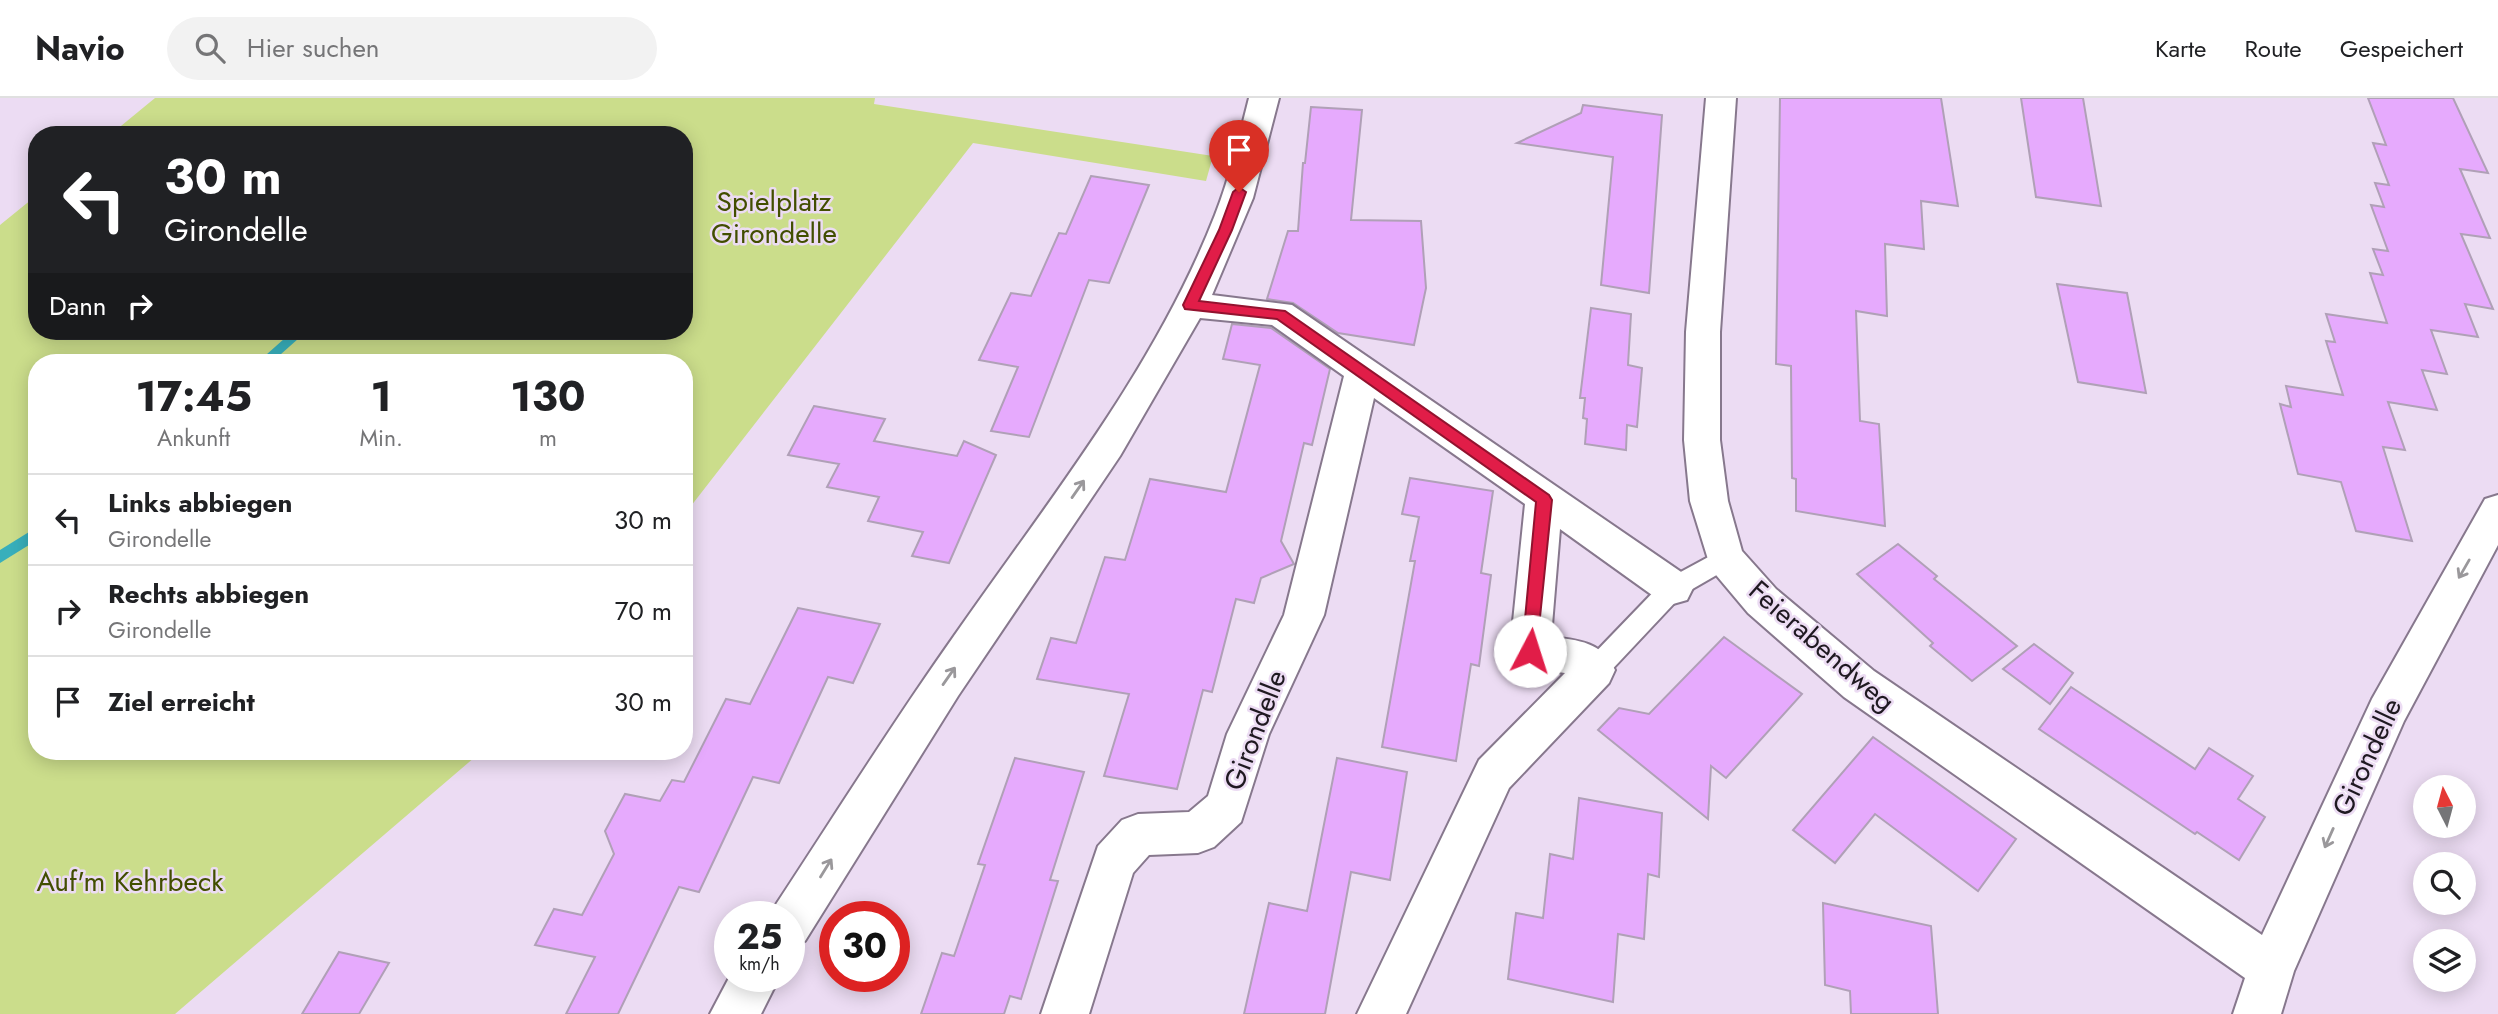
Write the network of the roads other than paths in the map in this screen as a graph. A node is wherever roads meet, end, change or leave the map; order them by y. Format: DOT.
graph roads {
  1 [pos="1264,98"];
  2 [pos="1721,98"];
  3 [pos="1190,305"];
  4 [pos="1363,371"];
  5 [pos="1544,500"];
  6 [pos="2498,510"];
  7 [pos="1725,558"];
  8 [pos="1673,588"];
  9 [pos="1595,670"];
  10 [pos="804,901"];
  11 [pos="2271,968"];
  12 [pos="747,992"];
  13 [pos="734,1014"];
  14 [pos="1065,1014"];
  15 [pos="1381,1014"];
  16 [pos="2256,1014"];
  1 -- 3 [label="street"];
  2 -- 7 [label="street, Feierabendweg"];
  3 -- 4 [label="street"];
  10 -- 3 [label="street, one-way"];
  4 -- 5 [label="street"];
  4 -- 14 [label="street, Girondelle"];
  5 -- 8 [label="street"];
  5 -- 9 [label="street"];
  6 -- 11 [label="street, Girondelle, one-way"];
  7 -- 8 [label="lane"];
  7 -- 11 [label="street, Feierabendweg"];
  8 -- 9 [label="lane"];
  9 -- 15 [label="street"];
  11 -- 16 [label="street, Girondelle"];
  12 -- 13 [label="street"];
}
